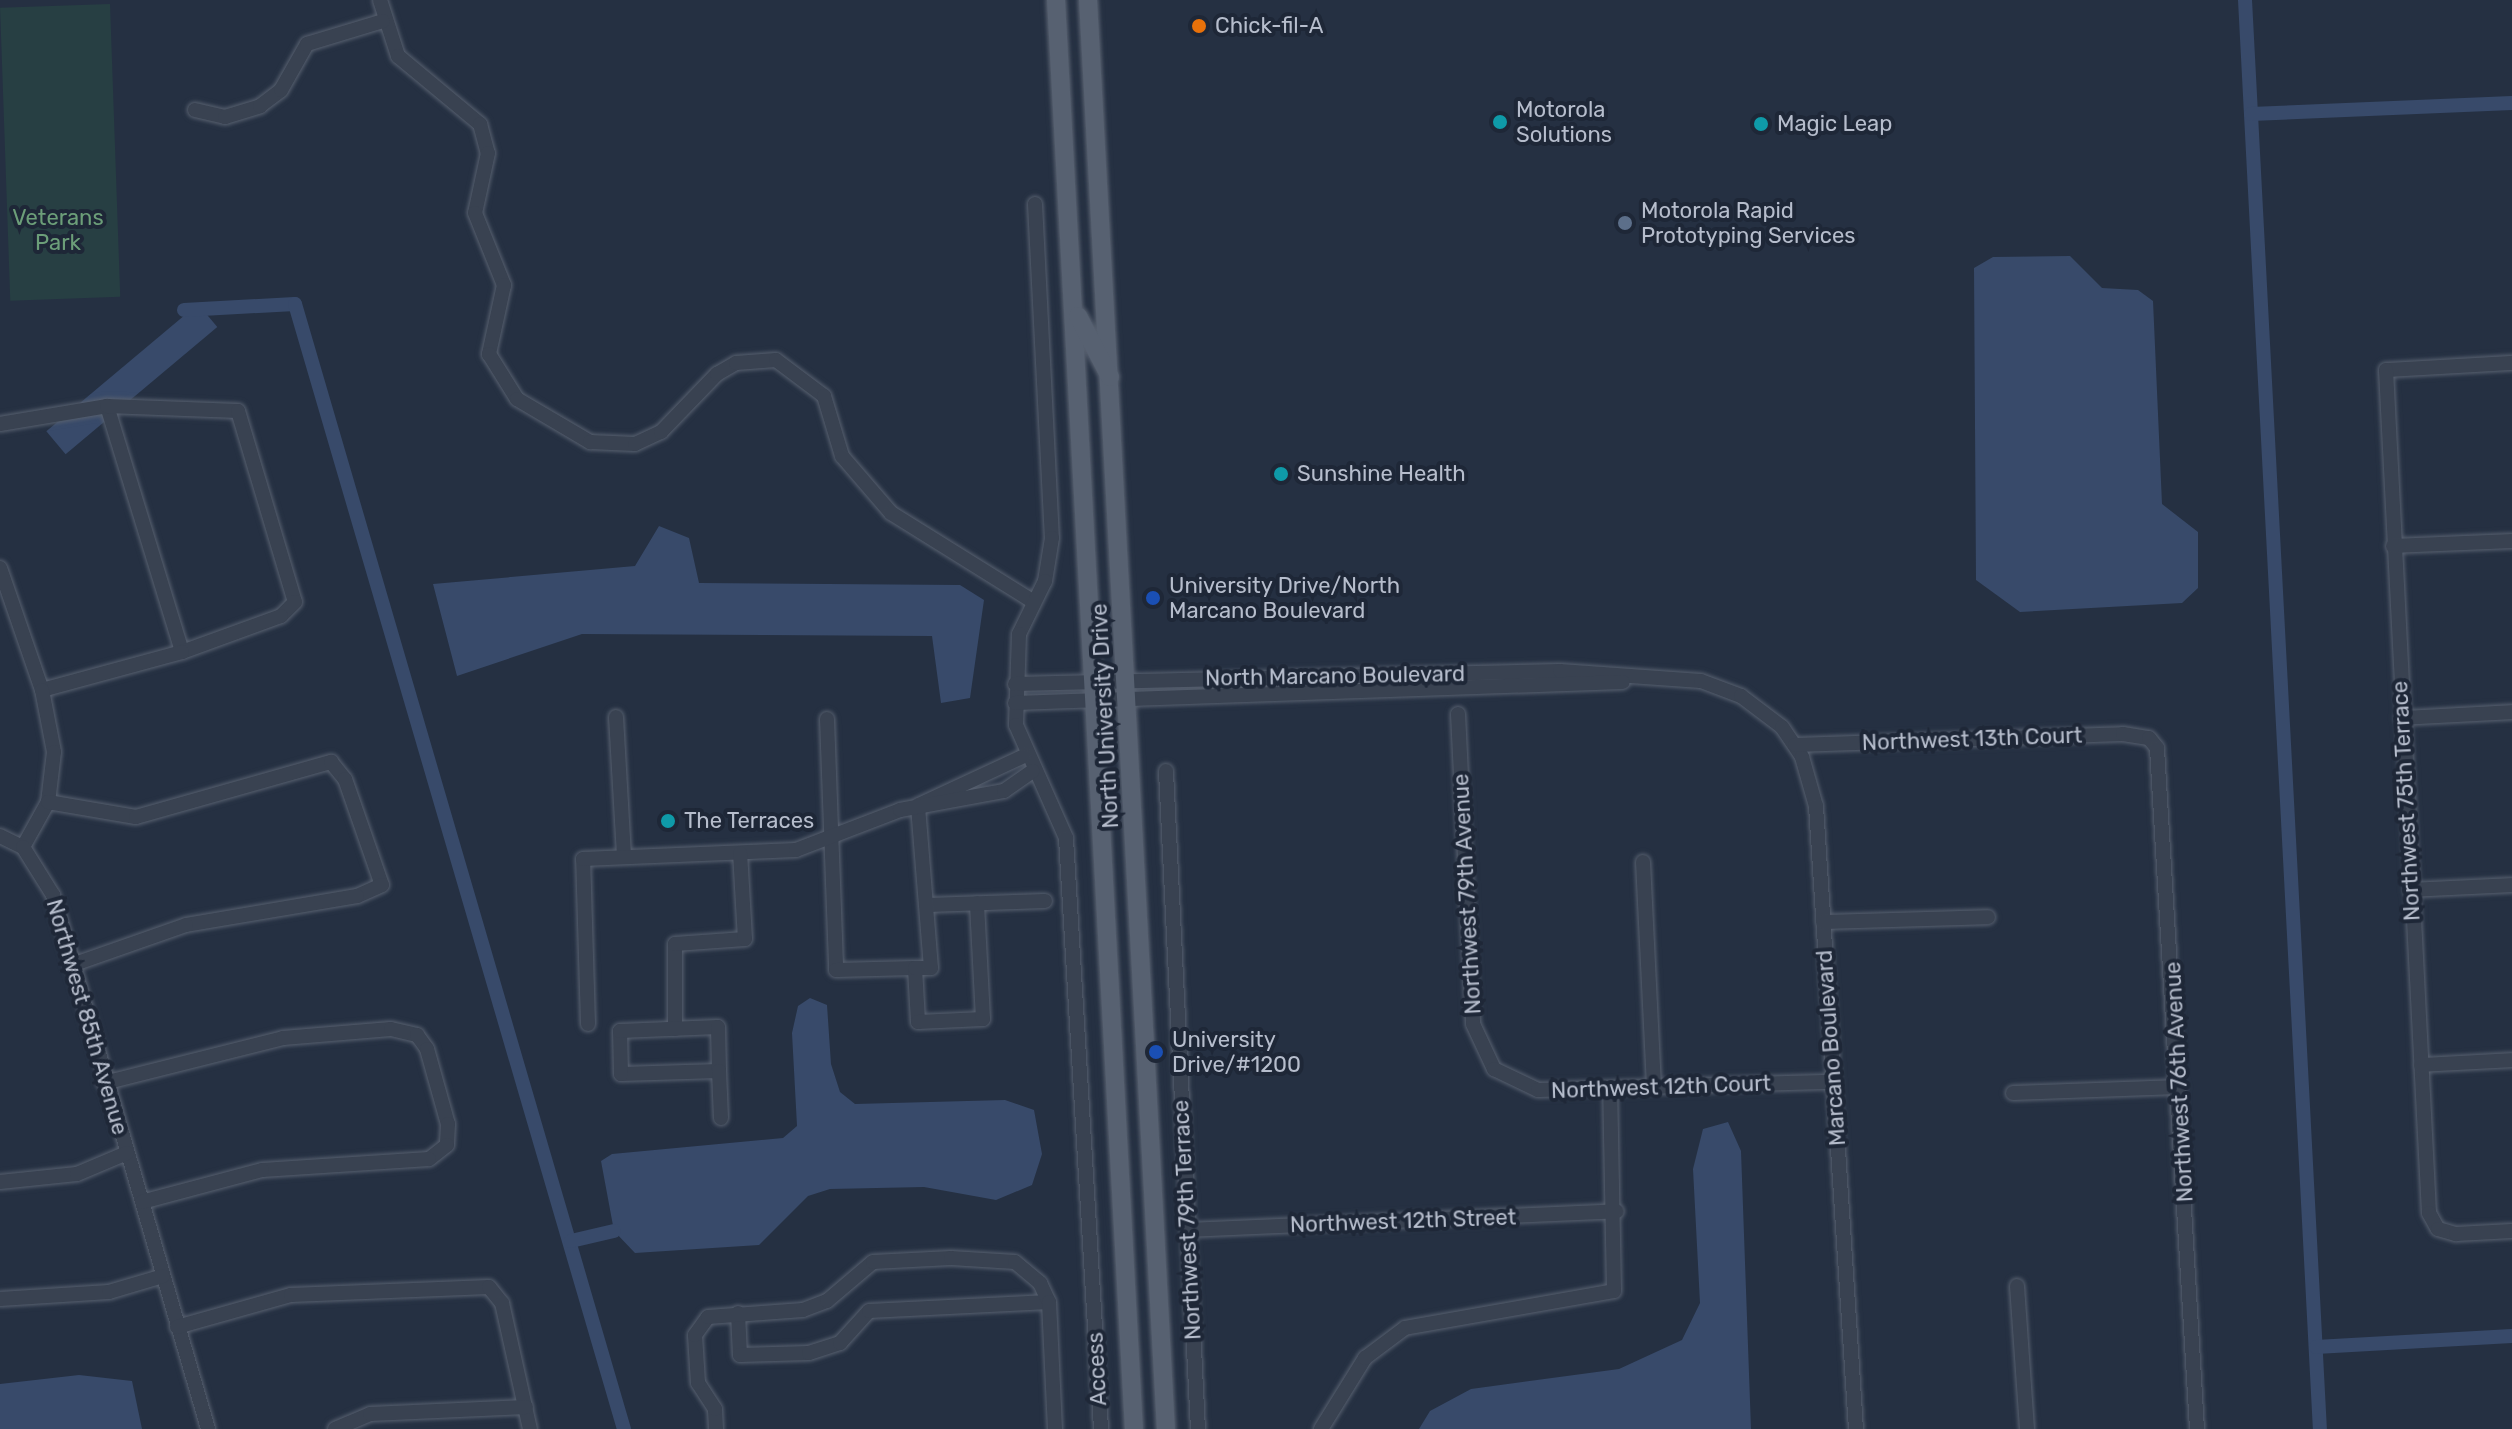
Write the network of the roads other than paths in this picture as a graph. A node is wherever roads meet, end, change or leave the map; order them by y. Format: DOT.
graph roads {
  1 [pos="380,0"];
  2 [pos="1056,0"];
  3 [pos="1088,0"];
  4 [pos="383,21"];
  5 [pos="195,110"];
  6 [pos="1035,204"];
  7 [pos="1073,306"];
  8 [pos="2512,363"];
  9 [pos="1110,377"];
  10 [pos="107,406"];
  11 [pos="0,424"];
  12 [pos="2512,541"];
  13 [pos="2393,546"];
  14 [pos="0,568"];
  15 [pos="1034,602"];
  16 [pos="182,652"];
  17 [pos="1655,679"];
  18 [pos="1128,681"];
  19 [pos="1093,682"];
  20 [pos="1015,684"];
  21 [pos="42,690"];
  22 [pos="1741,696"];
  23 [pos="1129,700"];
  24 [pos="1094,701"];
  25 [pos="1015,703"];
  26 [pos="2512,712"];
  27 [pos="1458,714"];
  28 [pos="616,717"];
  29 [pos="2402,718"];
  30 [pos="827,719"];
  31 [pos="2149,738"];
  32 [pos="1795,745"];
  33 [pos="1024,756"];
  34 [pos="1033,771"];
  35 [pos="1166,771"];
  36 [pos="48,802"];
  37 [pos="918,806"];
  38 [pos="0,836"];
  39 [pos="829,837"];
  40 [pos="23,847"];
  41 [pos="740,853"];
  42 [pos="624,857"];
  43 [pos="1643,862"];
  44 [pos="2512,885"];
  45 [pos="2411,890"];
  46 [pos="1045,901"];
  47 [pos="977,903"];
  48 [pos="928,905"];
  49 [pos="1988,917"];
  50 [pos="1823,922"];
  51 [pos="72,965"];
  52 [pos="915,968"];
  53 [pos="588,1024"];
  54 [pos="675,1029"];
  55 [pos="2512,1060"];
  56 [pos="2421,1065"];
  57 [pos="1494,1069"];
  58 [pos="719,1071"];
  59 [pos="1833,1082"];
  60 [pos="104,1083"];
  61 [pos="1654,1087"];
  62 [pos="2179,1087"];
  63 [pos="1610,1089"];
  64 [pos="2013,1093"];
  65 [pos="721,1118"];
  66 [pos="127,1153"];
  67 [pos="0,1182"];
  68 [pos="142,1202"];
  69 [pos="1617,1211"];
  70 [pos="1188,1230"];
  71 [pos="2512,1231"];
  72 [pos="163,1276"];
  73 [pos="2017,1286"];
  74 [pos="0,1299"];
  75 [pos="1049,1302"];
  76 [pos="738,1313"];
  77 [pos="177,1327"];
  78 [pos="526,1407"];
  79 [pos="208,1429"];
  80 [pos="335,1429"];
  81 [pos="530,1429"];
  82 [pos="716,1429"];
  83 [pos="1055,1429"];
  84 [pos="1101,1429"];
  85 [pos="1134,1429"];
  86 [pos="1166,1429"];
  87 [pos="1198,1429"];
  88 [pos="1321,1429"];
  89 [pos="1856,1429"];
  90 [pos="2027,1429"];
  91 [pos="2197,1429"];
  1 -- 4 [label="street"];
  2 -- 7 [label="main road, North University Drive"];
  3 -- 9 [label="main road, North University Drive"];
  4 -- 5 [label="street"];
  4 -- 15 [label="street"];
  6 -- 15 [label="street"];
  7 -- 9 [label="main road"];
  7 -- 19 [label="main road, North University Drive"];
  8 -- 13 [label="street, Northwest 75th Terrace"];
  9 -- 18 [label="main road, North University Drive"];
  10 -- 11 [label="street"];
  10 -- 16 [label="street"];
  10 -- 16 [label="street"];
  12 -- 13 [label="street"];
  13 -- 29 [label="street, Northwest 75th Terrace"];
  14 -- 21 [label="street"];
  15 -- 20 [label="street"];
  16 -- 21 [label="street"];
  17 -- 18 [label="street, North Marcano Boulevard"];
  17 -- 22 [label="street, North Marcano Boulevard"];
  17 -- 23 [label="street, North Marcano Boulevard"];
  18 -- 19 [label="street, North Marcano Boulevard"];
  18 -- 23 [label="main road, North University Drive"];
  19 -- 20 [label="street, North Marcano Boulevard"];
  19 -- 24 [label="main road, North University Drive"];
  20 -- 25 [label="street"];
  21 -- 36 [label="street"];
  22 -- 32 [label="street, Marcano Boulevard"];
  23 -- 24 [label="street, North Marcano Boulevard"];
  23 -- 86 [label="main road, North University Drive"];
  24 -- 25 [label="street, North Marcano Boulevard"];
  24 -- 85 [label="main road, North University Drive"];
  25 -- 33 [label="street"];
  26 -- 29 [label="street"];
  27 -- 57 [label="street, Northwest 79th Avenue"];
  28 -- 42 [label="street"];
  29 -- 45 [label="street, Northwest 75th Terrace"];
  30 -- 39 [label="street"];
  31 -- 32 [label="street, Northwest 13th Court"];
  31 -- 62 [label="street, Northwest 76th Avenue"];
  32 -- 50 [label="street, Marcano Boulevard"];
  33 -- 34 [label="street, Access"];
  33 -- 37 [label="street"];
  34 -- 37 [label="street"];
  34 -- 84 [label="street, Access"];
  35 -- 70 [label="street, Northwest 79th Terrace"];
  36 -- 40 [label="street"];
  36 -- 51 [label="street"];
  37 -- 39 [label="street"];
  37 -- 48 [label="street"];
  38 -- 40 [label="street"];
  39 -- 41 [label="street"];
  39 -- 52 [label="street"];
  40 -- 51 [label="street, Northwest 85th Avenue"];
  41 -- 42 [label="street"];
  41 -- 54 [label="street"];
  42 -- 53 [label="street"];
  43 -- 61 [label="street"];
  44 -- 45 [label="street"];
  45 -- 56 [label="street, Northwest 75th Terrace"];
  46 -- 47 [label="street"];
  47 -- 48 [label="street"];
  47 -- 52 [label="street"];
  48 -- 52 [label="street"];
  49 -- 50 [label="street"];
  50 -- 59 [label="street, Marcano Boulevard"];
  51 -- 60 [label="street, Northwest 85th Avenue"];
  54 -- 58 [label="street"];
  54 -- 58 [label="street"];
  55 -- 56 [label="street"];
  56 -- 71 [label="street, Northwest 75th Terrace"];
  57 -- 63 [label="street, Northwest 12th Court"];
  58 -- 65 [label="street"];
  59 -- 61 [label="street, Northwest 12th Court"];
  59 -- 89 [label="street, Marcano Boulevard"];
  60 -- 66 [label="street, Northwest 85th Avenue"];
  60 -- 68 [label="street"];
  61 -- 63 [label="street, Northwest 12th Court"];
  62 -- 64 [label="street"];
  62 -- 91 [label="street, Northwest 76th Avenue"];
  63 -- 69 [label="street"];
  66 -- 67 [label="street"];
  66 -- 68 [label="street, Northwest 85th Avenue"];
  68 -- 72 [label="street, Northwest 85th Avenue"];
  69 -- 70 [label="street, Northwest 12th Street"];
  69 -- 88 [label="street"];
  70 -- 87 [label="street, Northwest 79th Terrace"];
  72 -- 74 [label="street"];
  72 -- 77 [label="street, Northwest 85th Avenue"];
  73 -- 90 [label="street"];
  75 -- 76 [label="street"];
  75 -- 76 [label="street"];
  75 -- 83 [label="street"];
  76 -- 82 [label="street"];
  77 -- 78 [label="street"];
  77 -- 79 [label="street, Northwest 85th Avenue"];
  78 -- 80 [label="street"];
  78 -- 81 [label="street"];
}
